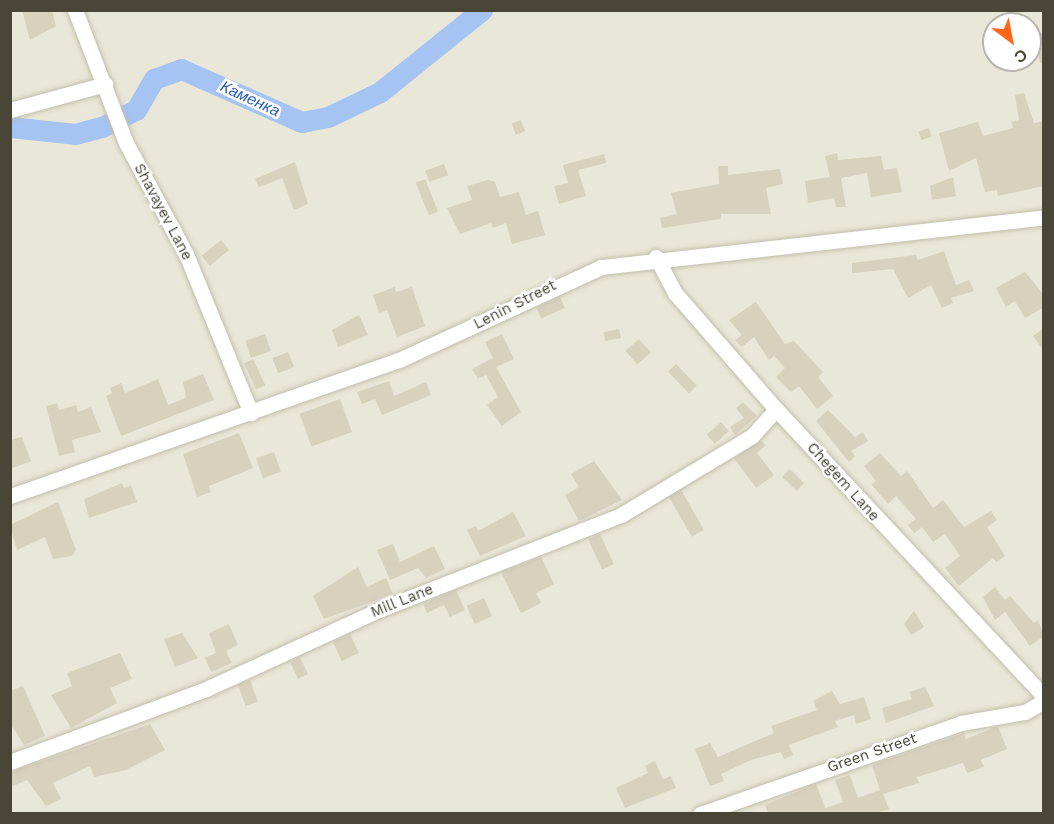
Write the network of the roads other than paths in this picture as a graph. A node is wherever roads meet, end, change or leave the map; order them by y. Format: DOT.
graph roads {
  1 [pos="75,10"];
  2 [pos="106,84"];
  3 [pos="10,110"];
  4 [pos="1043,219"];
  5 [pos="656,257"];
  6 [pos="776,409"];
  7 [pos="251,413"];
  8 [pos="10,496"];
  9 [pos="1044,696"];
  10 [pos="1044,701"];
  11 [pos="10,762"];
  12 [pos="700,813"];
  1 -- 2 [label="street, Shavayev Lane"];
  2 -- 3 [label="street"];
  2 -- 7 [label="street, Shavayev Lane"];
  4 -- 5 [label="street, Lenin Street"];
  5 -- 6 [label="street, Chegem Lane"];
  5 -- 7 [label="street, Lenin Street"];
  6 -- 9 [label="street, Chegem Lane"];
  6 -- 11 [label="street, Mill Lane"];
  7 -- 8 [label="street, Lenin Street"];
  10 -- 12 [label="street, Green Street"];
}
